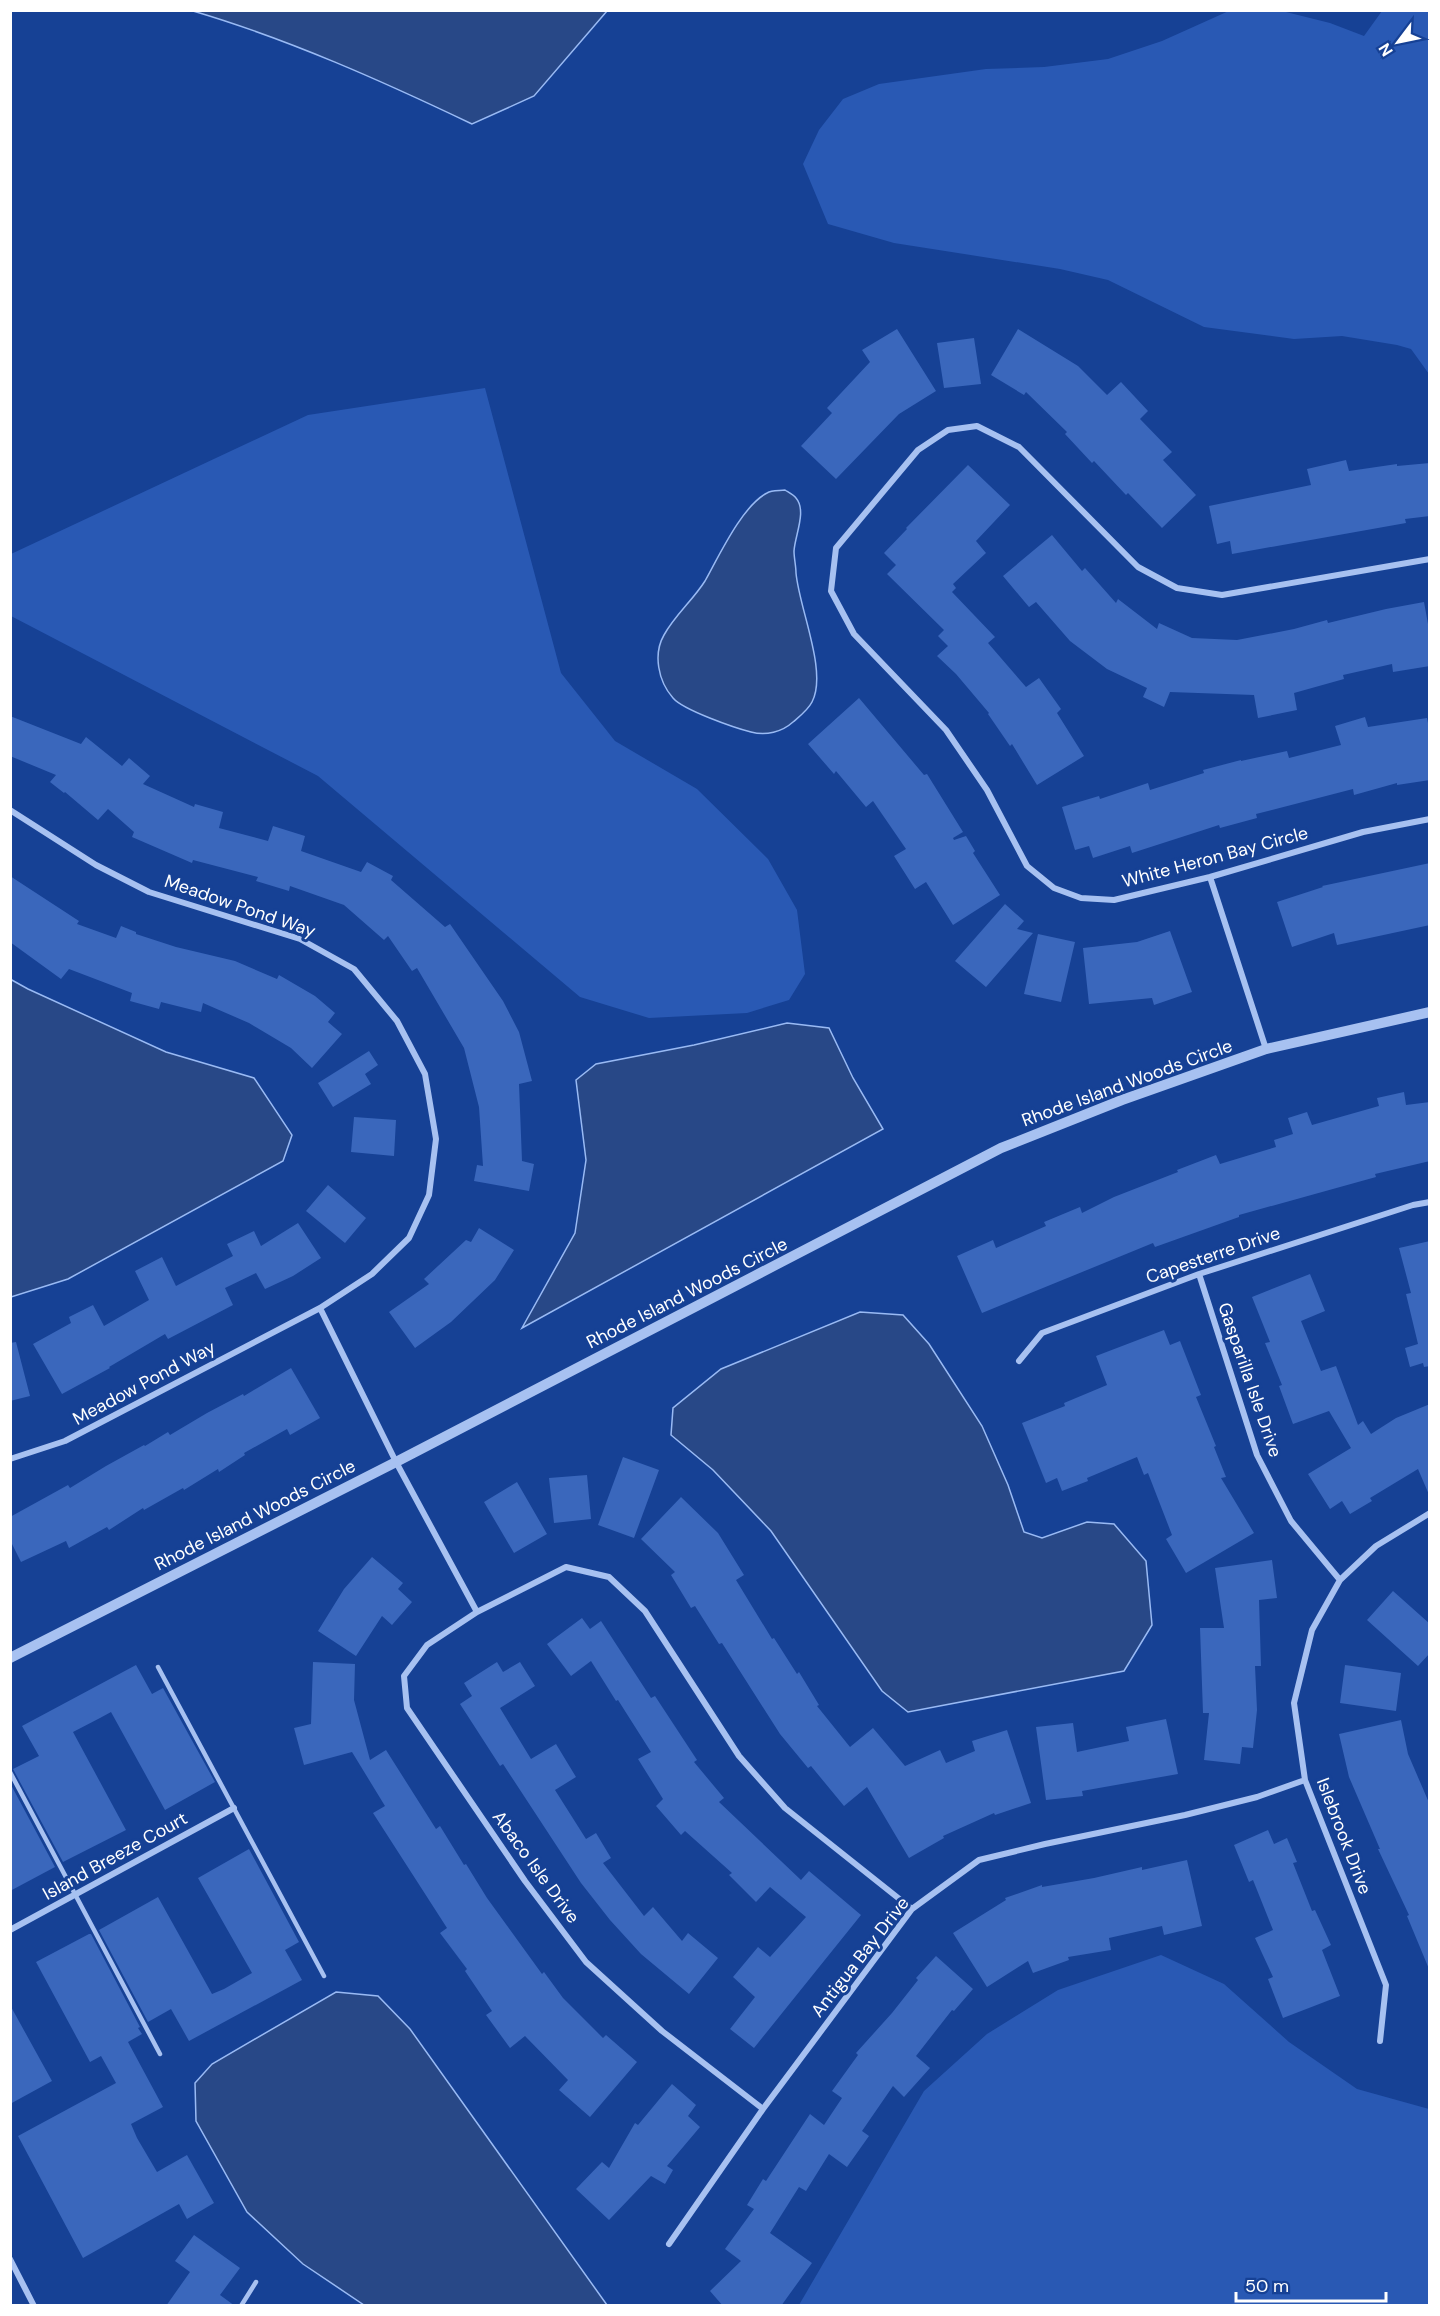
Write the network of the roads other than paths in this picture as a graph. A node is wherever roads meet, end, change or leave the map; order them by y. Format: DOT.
graph roads {
  1 [pos="1430,559"];
  2 [pos="10,810"];
  3 [pos="1430,819"];
  4 [pos="1210,877"];
  5 [pos="1430,1014"];
  6 [pos="1266,1049"];
  7 [pos="1430,1202"];
  8 [pos="1199,1274"];
  9 [pos="320,1308"];
  10 [pos="1019,1361"];
  11 [pos="10,1459"];
  12 [pos="396,1462"];
  13 [pos="1430,1513"];
  14 [pos="1340,1580"];
  15 [pos="477,1611"];
  16 [pos="10,1658"];
  17 [pos="158,1667"];
  18 [pos="10,1772"];
  19 [pos="1305,1780"];
  20 [pos="234,1808"];
  21 [pos="76,1894"];
  22 [pos="912,1909"];
  23 [pos="10,1930"];
  24 [pos="324,1976"];
  25 [pos="1380,2041"];
  26 [pos="160,2054"];
  27 [pos="763,2109"];
  28 [pos="669,2244"];
  29 [pos="10,2259"];
  30 [pos="256,2282"];
  31 [pos="34,2306"];
  32 [pos="241,2306"];
  1 -- 4 [label="street, White Heron Bay Circle"];
  2 -- 9 [label="street, Meadow Pond Way"];
  3 -- 4 [label="street, White Heron Bay Circle"];
  4 -- 6 [label="street"];
  5 -- 6 [label="street, Rhode Island Woods Circle"];
  6 -- 12 [label="street, Rhode Island Woods Circle"];
  7 -- 8 [label="street, Capesterre Drive"];
  8 -- 10 [label="street, Capesterre Drive"];
  8 -- 14 [label="street, Gasparilla Isle Drive"];
  9 -- 11 [label="street, Meadow Pond Way"];
  9 -- 12 [label="street"];
  12 -- 15 [label="street"];
  12 -- 16 [label="street, Rhode Island Woods Circle"];
  13 -- 14 [label="street, Islebrook Drive"];
  14 -- 19 [label="street, Islebrook Drive"];
  15 -- 22 [label="street, Abaco Isle Drive"];
  15 -- 27 [label="street, Abaco Isle Drive"];
  17 -- 20 [label="lane"];
  18 -- 21 [label="lane"];
  19 -- 22 [label="street, Antigua Bay Drive"];
  19 -- 25 [label="street, Islebrook Drive"];
  20 -- 21 [label="street, Island Breeze Court"];
  20 -- 24 [label="lane"];
  21 -- 23 [label="street, Island Breeze Court"];
  21 -- 26 [label="lane"];
  22 -- 27 [label="street, Antigua Bay Drive"];
  27 -- 28 [label="street, Antigua Bay Drive"];
  29 -- 31 [label="street"];
  30 -- 32 [label="lane"];
}
